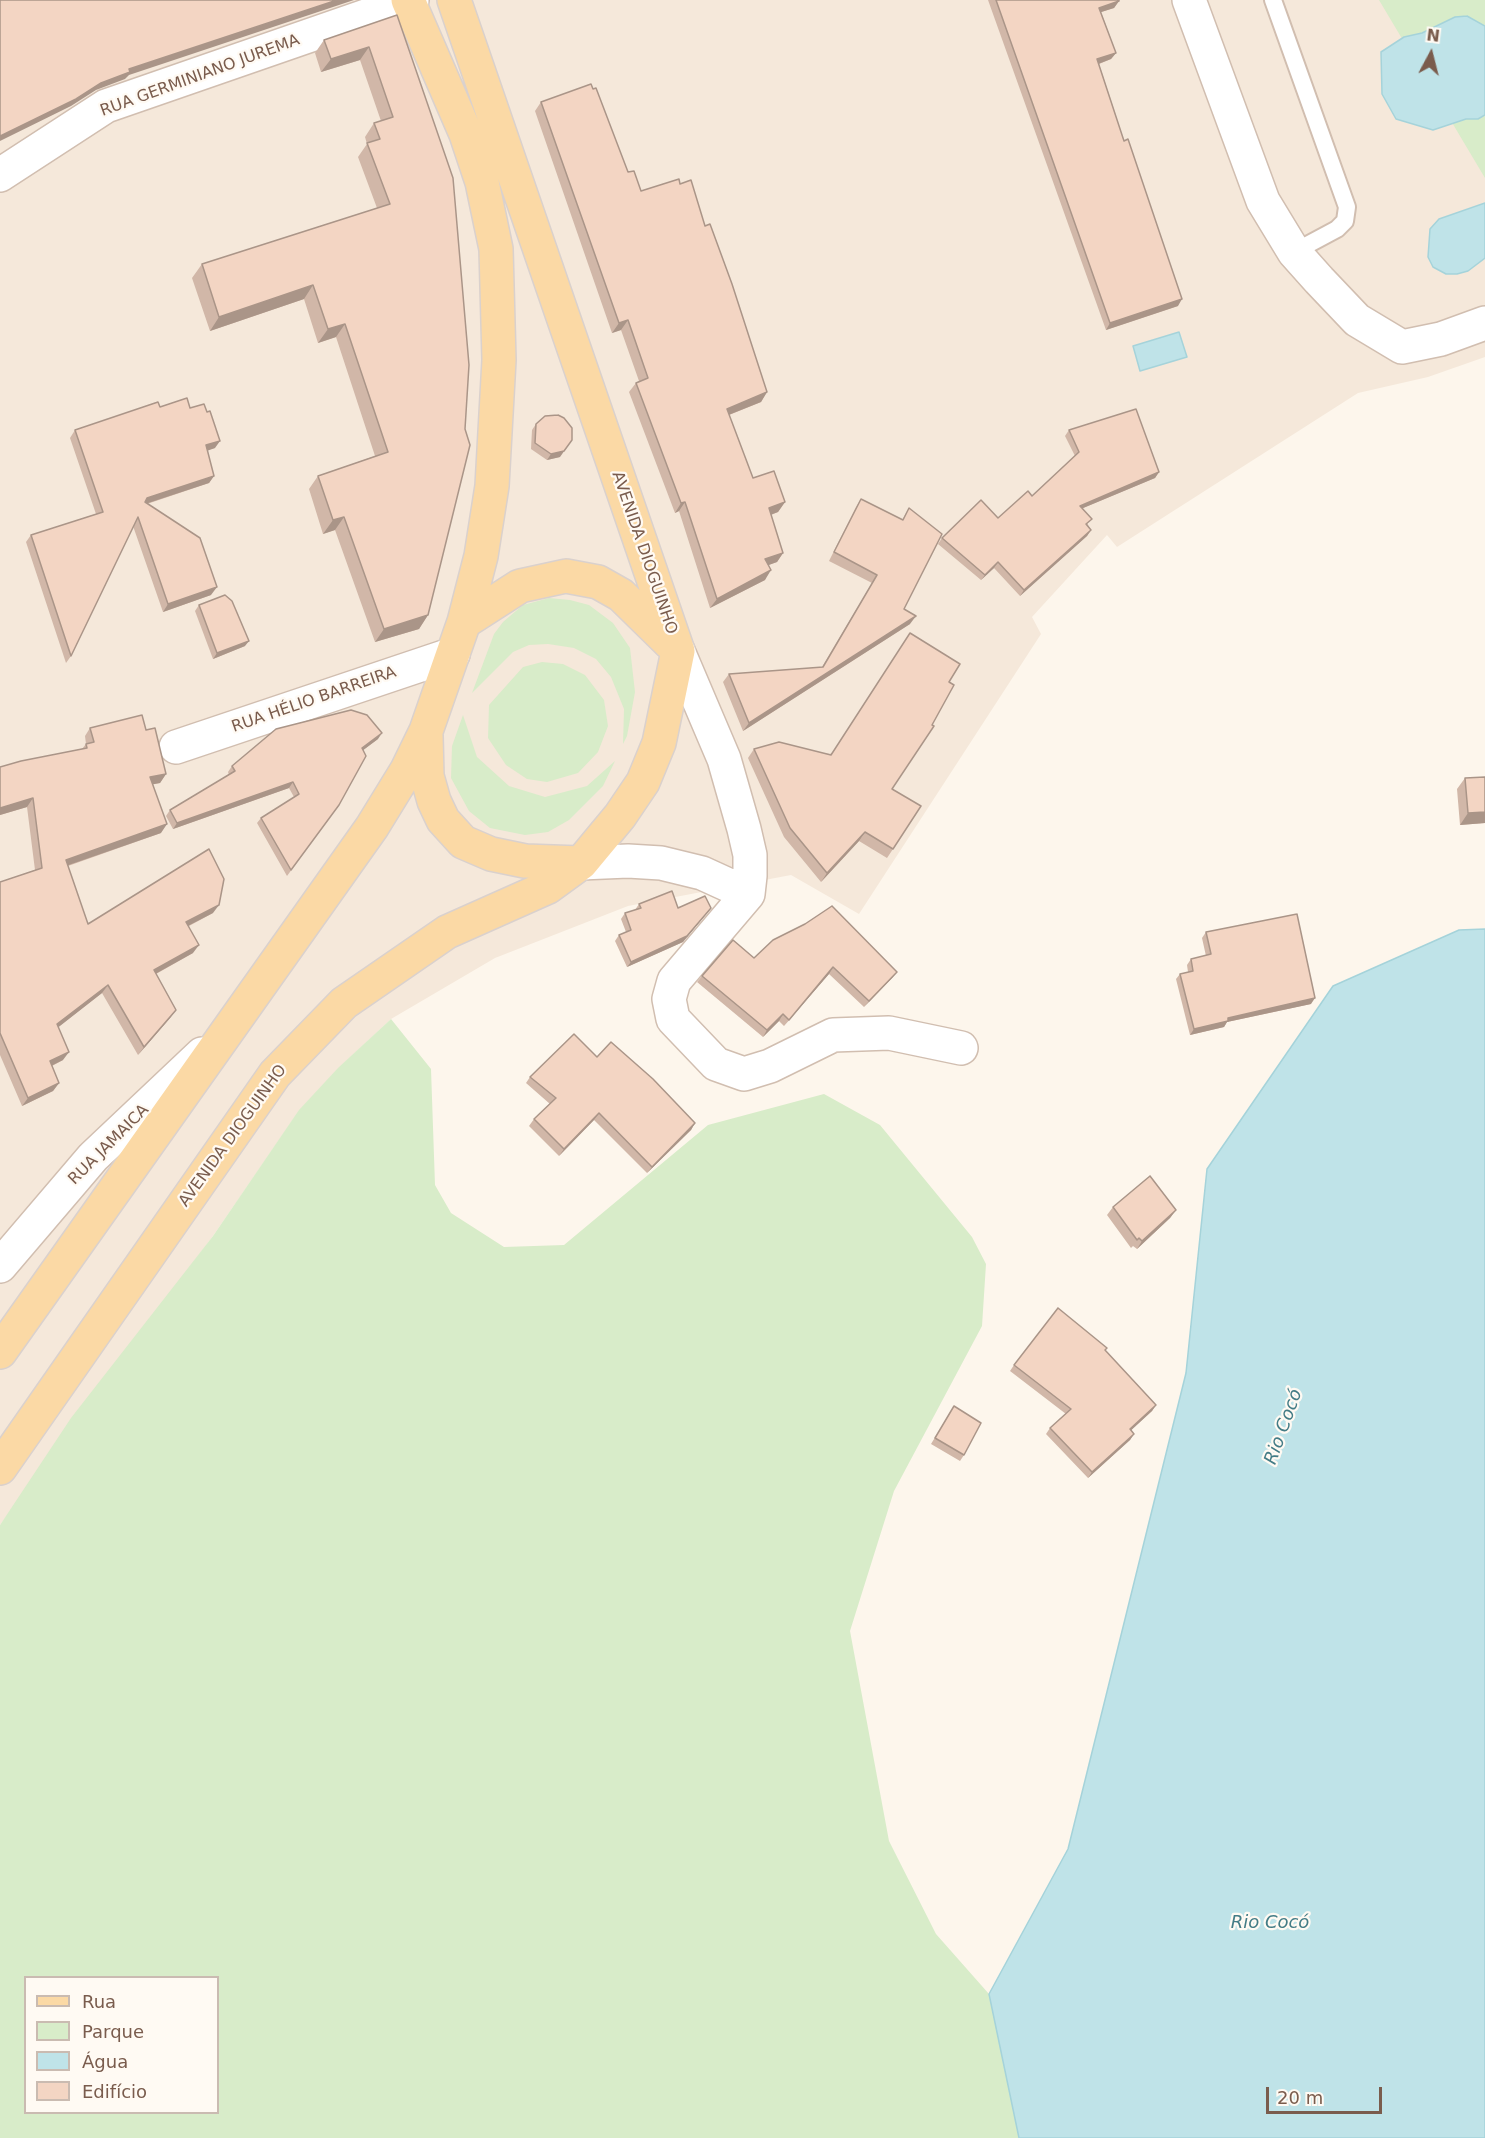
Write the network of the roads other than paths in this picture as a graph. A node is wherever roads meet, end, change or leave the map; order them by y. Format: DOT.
graph roads {
  1 [pos="454,0"];
  2 [pos="1189,0"];
  3 [pos="1273,0"];
  4 [pos="409,1"];
  5 [pos="0,175"];
  6 [pos="1294,252"];
  7 [pos="1485,323"];
  8 [pos="464,622"];
  9 [pos="678,651"];
  10 [pos="453,654"];
  11 [pos="426,731"];
  12 [pos="176,747"];
  13 [pos="581,863"];
  14 [pos="748,894"];
  15 [pos="225,1032"];
  16 [pos="961,1048"];
  17 [pos="0,1266"];
  18 [pos="0,1352"];
  19 [pos="0,1468"];
  1 -- 9 [label="main road, AVENIDA DIOGUINHO"];
  2 -- 6 [label="street"];
  3 -- 6 [label="lane"];
  4 -- 5 [label="street, RUA GERMINIANO JUREMA"];
  4 -- 8 [label="main road"];
  6 -- 7 [label="street"];
  8 -- 9 [label="main road"];
  8 -- 10 [label="main road"];
  9 -- 13 [label="main road, AVENIDA DIOGUINHO"];
  9 -- 14 [label="street"];
  10 -- 11 [label="main road"];
  10 -- 12 [label="street, RUA HÉLIO BARREIRA"];
  11 -- 13 [label="main road"];
  11 -- 15 [label="main road"];
  13 -- 14 [label="street"];
  13 -- 19 [label="main road, AVENIDA DIOGUINHO"];
  14 -- 16 [label="street"];
  15 -- 17 [label="street, RUA JAMAICA"];
  15 -- 18 [label="main road"];
}
